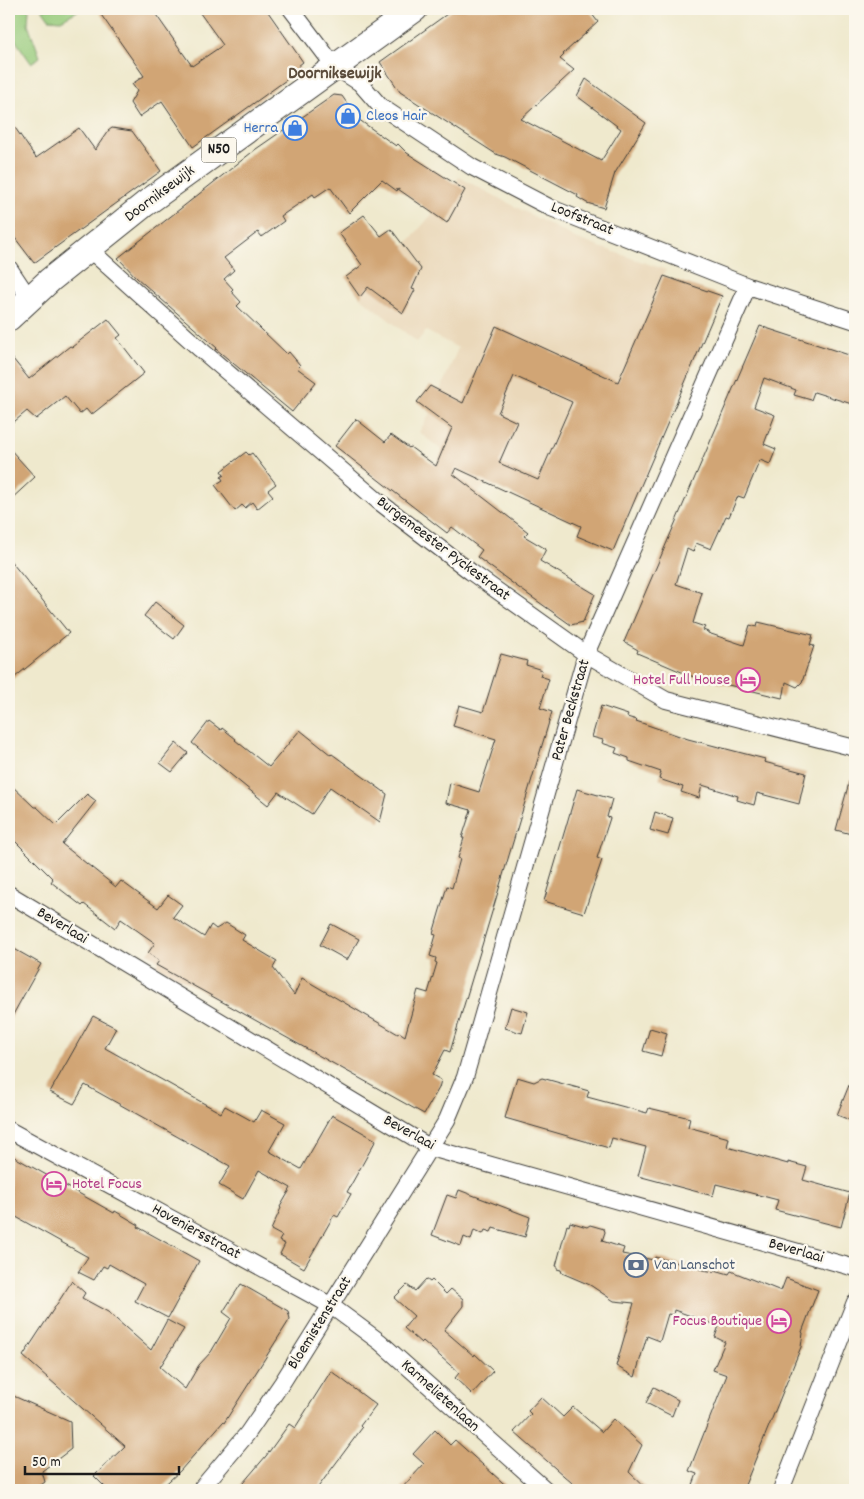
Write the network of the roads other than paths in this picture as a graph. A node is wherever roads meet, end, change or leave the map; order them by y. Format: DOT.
graph roads {
  1 [pos="291,9"];
  2 [pos="415,9"];
  3 [pos="335,68"];
  4 [pos="89,249"];
  5 [pos="9,268"];
  6 [pos="748,286"];
  7 [pos="29,298"];
  8 [pos="9,318"];
  9 [pos="855,321"];
  10 [pos="586,654"];
  11 [pos="855,748"];
  12 [pos="9,894"];
  13 [pos="9,1130"];
  14 [pos="431,1148"];
  15 [pos="855,1268"];
  16 [pos="855,1302"];
  17 [pos="330,1305"];
  18 [pos="200,1490"];
  19 [pos="546,1490"];
  20 [pos="781,1490"];
  1 -- 3 [label="street"];
  2 -- 3 [label="main road, Doorniksewijk / N50"];
  3 -- 4 [label="main road, Doorniksewijk / N50"];
  3 -- 6 [label="street, Loofstraat"];
  4 -- 7 [label="main road, Doorniksewijk / N50"];
  4 -- 10 [label="street, Burgemeester Pyckestraat"];
  5 -- 7 [label="street"];
  6 -- 9 [label="street, Loofstraat"];
  6 -- 10 [label="street, Pater Beckstraat"];
  7 -- 8 [label="main road, Doorniksewijk / N50"];
  10 -- 11 [label="street, Burgemeester Pyckestraat"];
  10 -- 14 [label="street, Pater Beckstraat"];
  12 -- 14 [label="street, Beverlaai"];
  13 -- 17 [label="street, Hoveniersstraat"];
  14 -- 15 [label="street, Beverlaai"];
  14 -- 17 [label="street, Bloemistenstraat"];
  16 -- 20 [label="street"];
  17 -- 18 [label="street, Bloemistenstraat"];
  17 -- 19 [label="street, Karmelietenlaan"];
}
